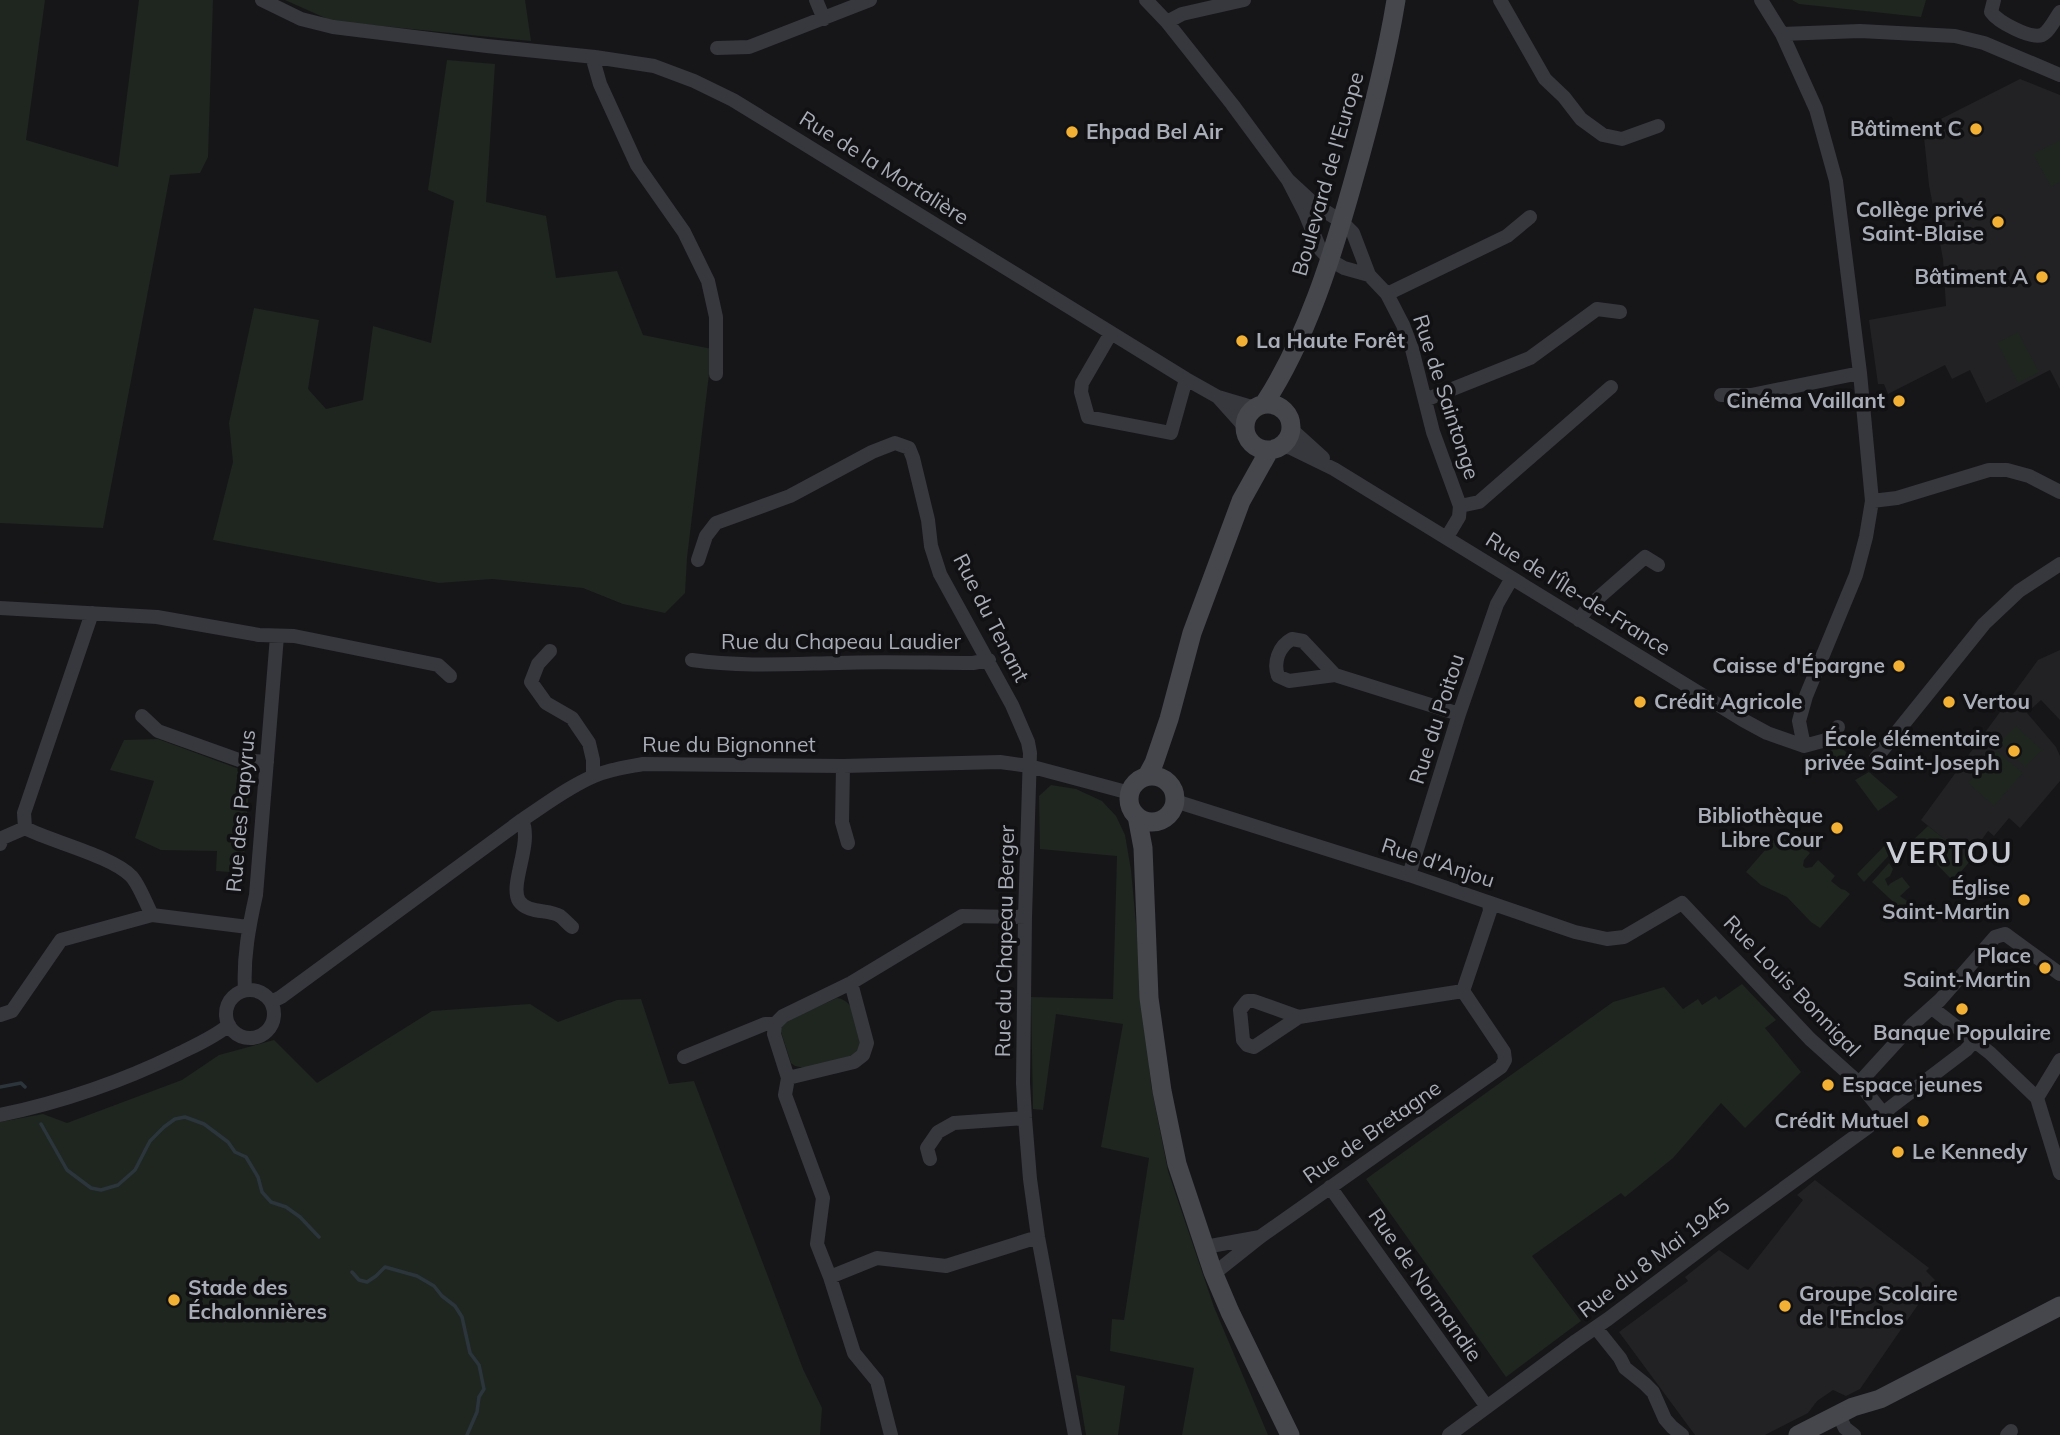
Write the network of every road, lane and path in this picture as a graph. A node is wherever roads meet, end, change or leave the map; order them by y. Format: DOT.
graph roads {
  1 [pos="262,0"];
  2 [pos="816,0"];
  3 [pos="870,0"];
  4 [pos="1146,0"];
  5 [pos="1244,0"];
  6 [pos="1396,0"];
  7 [pos="1500,0"];
  8 [pos="1761,0"];
  9 [pos="1994,0"];
  10 [pos="2060,12"];
  11 [pos="824,19"];
  12 [pos="1167,22"];
  13 [pos="1782,34"];
  14 [pos="718,48"];
  15 [pos="594,57"];
  16 [pos="2060,75"];
  17 [pos="1658,126"];
  18 [pos="1288,180"];
  19 [pos="1530,217"];
  20 [pos="1342,222"];
  21 [pos="1330,260"];
  22 [pos="1368,275"];
  23 [pos="1387,294"];
  24 [pos="1620,312"];
  25 [pos="1111,333"];
  26 [pos="1291,358"];
  27 [pos="1860,373"];
  28 [pos="716,374"];
  29 [pos="1186,379"];
  30 [pos="1611,387"];
  31 [pos="1721,395"];
  32 [pos="1218,397"];
  33 [pos="1425,400"];
  34 [pos="1259,406"];
  35 [pos="1247,433"];
  36 [pos="1282,434"];
  37 [pos="2060,492"];
  38 [pos="1241,501"];
  39 [pos="1872,501"];
  40 [pos="1460,506"];
  41 [pos="1447,537"];
  42 [pos="698,560"];
  43 [pos="2060,564"];
  44 [pos="1658,565"];
  45 [pos="1512,578"];
  46 [pos="0,608"];
  47 [pos="92,613"];
  48 [pos="1578,620"];
  49 [pos="277,636"];
  50 [pos="551,651"];
  51 [pos="692,660"];
  52 [pos="989,660"];
  53 [pos="1335,675"];
  54 [pos="450,676"];
  55 [pos="1459,714"];
  56 [pos="142,716"];
  57 [pos="1838,727"];
  58 [pos="1804,746"];
  59 [pos="1876,758"];
  60 [pos="267,762"];
  61 [pos="843,766"];
  62 [pos="1029,766"];
  63 [pos="593,776"];
  64 [pos="1157,779"];
  65 [pos="1130,793"];
  66 [pos="1175,801"];
  67 [pos="1137,816"];
  68 [pos="1164,818"];
  69 [pos="522,820"];
  70 [pos="25,828"];
  71 [pos="848,843"];
  72 [pos="0,844"];
  73 [pos="1409,875"];
  74 [pos="1489,903"];
  75 [pos="1682,903"];
  76 [pos="1146,906"];
  77 [pos="152,915"];
  78 [pos="1025,917"];
  79 [pos="248,927"];
  80 [pos="572,928"];
  81 [pos="2060,974"];
  82 [pos="851,983"];
  83 [pos="245,990"];
  84 [pos="1463,991"];
  85 [pos="271,1002"];
  86 [pos="1932,1008"];
  87 [pos="0,1015"];
  88 [pos="1299,1017"];
  89 [pos="775,1024"];
  90 [pos="229,1025"];
  91 [pos="1974,1041"];
  92 [pos="684,1057"];
  93 [pos="2060,1060"];
  94 [pos="788,1077"];
  95 [pos="1858,1083"];
  96 [pos="2037,1098"];
  97 [pos="1883,1114"];
  98 [pos="0,1115"];
  99 [pos="1025,1118"];
  100 [pos="930,1159"];
  101 [pos="2060,1173"];
  102 [pos="1330,1186"];
  103 [pos="1038,1237"];
  104 [pos="1260,1237"];
  105 [pos="1205,1247"];
  106 [pos="1213,1272"];
  107 [pos="830,1277"];
  108 [pos="2060,1306"];
  109 [pos="1596,1328"];
  110 [pos="1487,1407"];
  111 [pos="1838,1414"];
  112 [pos="891,1435"];
  113 [pos="1075,1435"];
  114 [pos="1290,1435"];
  115 [pos="1449,1435"];
  116 [pos="1682,1435"];
  117 [pos="1798,1435"];
  118 [pos="1854,1435"];
  1 -- 15 [label="street, Rue de la Mortalière"];
  2 -- 11 [label="street"];
  3 -- 11 [label="street"];
  4 -- 12 [label="street"];
  5 -- 12 [label="street"];
  6 -- 20 [label="street, Boulevard de l'Europe"];
  7 -- 17 [label="street"];
  8 -- 13 [label="street"];
  9 -- 10 [label="street"];
  11 -- 14 [label="street"];
  12 -- 18 [label="street"];
  13 -- 16 [label="street"];
  13 -- 27 [label="street"];
  15 -- 25 [label="street, Rue de la Mortalière"];
  15 -- 28 [label="street"];
  18 -- 20 [label="street"];
  18 -- 21 [label="street"];
  19 -- 23 [label="street"];
  20 -- 21 [label="street, Boulevard de l'Europe"];
  20 -- 22 [label="street, Rue de Saintonge"];
  21 -- 22 [label="street, Rue de Saintonge"];
  21 -- 26 [label="street, Boulevard de l'Europe"];
  22 -- 23 [label="street, Rue de Saintonge"];
  23 -- 33 [label="street, Rue de Saintonge"];
  24 -- 33 [label="street"];
  25 -- 29 [label="street, Rue de la Mortalière"];
  25 -- 29 [label="street"];
  26 -- 34 [label="street, Boulevard de l'Europe"];
  26 -- 36 [label="street, Boulevard de l'Europe"];
  27 -- 31 [label="street"];
  27 -- 39 [label="street"];
  29 -- 32 [label="street, Rue de la Mortalière"];
  30 -- 40 [label="street"];
  32 -- 34 [label="street, Rue de la Mortalière"];
  32 -- 35 [label="street, Rue de la Mortalière"];
  33 -- 40 [label="street, Rue de Saintonge"];
  34 -- 35 [label="street, Boulevard de l'Europe"];
  34 -- 36 [label="street"];
  35 -- 36 [label="street"];
  35 -- 38 [label="street, Boulevard de l'Europe"];
  36 -- 38 [label="street, Boulevard de l'Europe"];
  36 -- 41 [label="street, Rue de l'Île-de-France"];
  37 -- 39 [label="street"];
  38 -- 64 [label="street, Boulevard de l'Europe"];
  39 -- 58 [label="street"];
  40 -- 41 [label="street, Rue de Saintonge"];
  41 -- 45 [label="street, Rue de l'Île-de-France"];
  42 -- 52 [label="street, Rue du Tenant"];
  43 -- 59 [label="street"];
  44 -- 48 [label="street"];
  45 -- 48 [label="street, Rue de l'Île-de-France"];
  45 -- 55 [label="street, Rue du Poitou"];
  46 -- 47 [label="street"];
  47 -- 49 [label="street"];
  47 -- 70 [label="street"];
  48 -- 58 [label="street, Rue de l'Île-de-France"];
  49 -- 54 [label="street"];
  49 -- 60 [label="street, Rue des Papyrus"];
  50 -- 63 [label="street"];
  51 -- 52 [label="street, Rue du Chapeau Laudier"];
  52 -- 62 [label="street, Rue du Tenant"];
  53 -- 55 [label="street"];
  55 -- 73 [label="street, Rue du Poitou"];
  56 -- 60 [label="street"];
  57 -- 58 [label="street"];
  60 -- 79 [label="street, Rue des Papyrus"];
  61 -- 62 [label="street, Rue du Bignonnet"];
  61 -- 63 [label="street, Rue du Bignonnet"];
  61 -- 71 [label="street"];
  62 -- 65 [label="street, Rue du Bignonnet"];
  62 -- 78 [label="street, Rue du Chapeau Berger"];
  63 -- 69 [label="street, Rue du Bignonnet"];
  64 -- 65 [label="street"];
  64 -- 66 [label="street"];
  65 -- 67 [label="street"];
  66 -- 68 [label="street"];
  66 -- 73 [label="street, Rue d'Anjou"];
  67 -- 68 [label="street"];
  67 -- 76 [label="street"];
  68 -- 76 [label="street"];
  69 -- 80 [label="street"];
  69 -- 85 [label="street, Rue du Bignonnet"];
  70 -- 72 [label="street"];
  70 -- 77 [label="street"];
  73 -- 74 [label="street, Rue d'Anjou"];
  74 -- 75 [label="street, Rue d'Anjou"];
  74 -- 84 [label="street"];
  75 -- 95 [label="street, Rue Louis Bonnigal"];
  76 -- 105 [label="street"];
  77 -- 79 [label="street"];
  77 -- 87 [label="street"];
  78 -- 82 [label="street"];
  78 -- 99 [label="street, Rue du Chapeau Berger"];
  79 -- 83 [label="street, Rue des Papyrus"];
  81 -- 86 [label="street, Rue Louis Bonnigal"];
  82 -- 89 [label="street"];
  82 -- 94 [label="street"];
  83 -- 85 [label="street"];
  83 -- 90 [label="street"];
  84 -- 88 [label="street"];
  84 -- 102 [label="street, Rue de Bretagne"];
  85 -- 90 [label="street"];
  86 -- 91 [label="street"];
  86 -- 95 [label="street, Rue Louis Bonnigal"];
  89 -- 92 [label="street"];
  89 -- 94 [label="street"];
  90 -- 98 [label="street"];
  91 -- 96 [label="street"];
  91 -- 97 [label="street, Rue du 8 Mai 1945"];
  93 -- 96 [label="street"];
  94 -- 107 [label="street"];
  95 -- 97 [label="street"];
  96 -- 101 [label="street"];
  97 -- 109 [label="street, Rue du 8 Mai 1945"];
  99 -- 100 [label="street"];
  99 -- 103 [label="street, Rue du Chapeau Berger"];
  102 -- 104 [label="street, Rue de Bretagne"];
  102 -- 110 [label="street, Rue de Normandie"];
  103 -- 107 [label="street"];
  103 -- 113 [label="street, Rue du Chapeau Berger"];
  104 -- 105 [label="street, Rue de Bretagne"];
  104 -- 106 [label="street, Rue de Bretagne"];
  105 -- 106 [label="street"];
  106 -- 114 [label="street"];
  107 -- 112 [label="street"];
  108 -- 111 [label="street"];
  109 -- 110 [label="street, Rue du 8 Mai 1945"];
  109 -- 116 [label="street"];
  110 -- 115 [label="street, Rue du 8 Mai 1945"];
  111 -- 117 [label="street"];
  111 -- 118 [label="street"];
}
